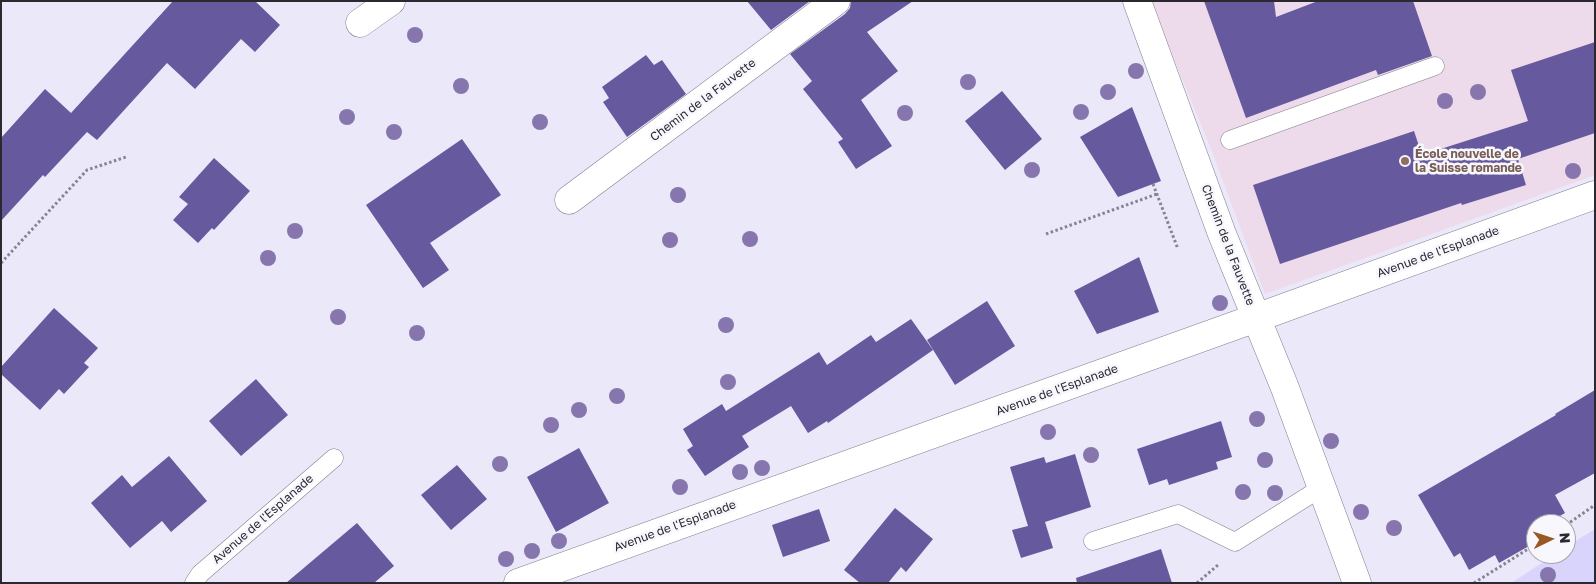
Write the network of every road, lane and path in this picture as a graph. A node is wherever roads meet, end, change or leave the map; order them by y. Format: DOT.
graph roads {
  1 [pos="391,1"];
  2 [pos="836,1"];
  3 [pos="1136,1"];
  4 [pos="360,23"];
  5 [pos="1435,66"];
  6 [pos="1230,140"];
  7 [pos="126,156"];
  8 [pos="1153,184"];
  9 [pos="1157,194"];
  10 [pos="1595,195"];
  11 [pos="569,200"];
  12 [pos="1046,234"];
  13 [pos="1178,249"];
  14 [pos="1,263"];
  15 [pos="1256,318"];
  16 [pos="334,458"];
  17 [pos="1321,488"];
  18 [pos="1595,505"];
  19 [pos="1576,518"];
  20 [pos="1093,541"];
  21 [pos="1526,550"];
  22 [pos="194,583"];
  23 [pos="518,583"];
  24 [pos="1357,583"];
  25 [pos="1474,583"];
  1 -- 4 [label="street"];
  2 -- 11 [label="street, Chemin de la Fauvette"];
  3 -- 15 [label="street, Chemin de la Fauvette"];
  5 -- 6 [label="lane"];
  7 -- 14 [label="path"];
  8 -- 9 [label="path"];
  9 -- 12 [label="path"];
  9 -- 13 [label="path"];
  10 -- 15 [label="street, Avenue de l'Esplanade"];
  15 -- 17 [label="street, Chemin de la Fauvette"];
  15 -- 23 [label="street, Avenue de l'Esplanade"];
  16 -- 22 [label="lane, Avenue de l'Esplanade"];
  17 -- 20 [label="lane"];
  17 -- 24 [label="street, Chemin de la Fauvette"];
  18 -- 19 [label="path"];
  21 -- 25 [label="path"];
}
